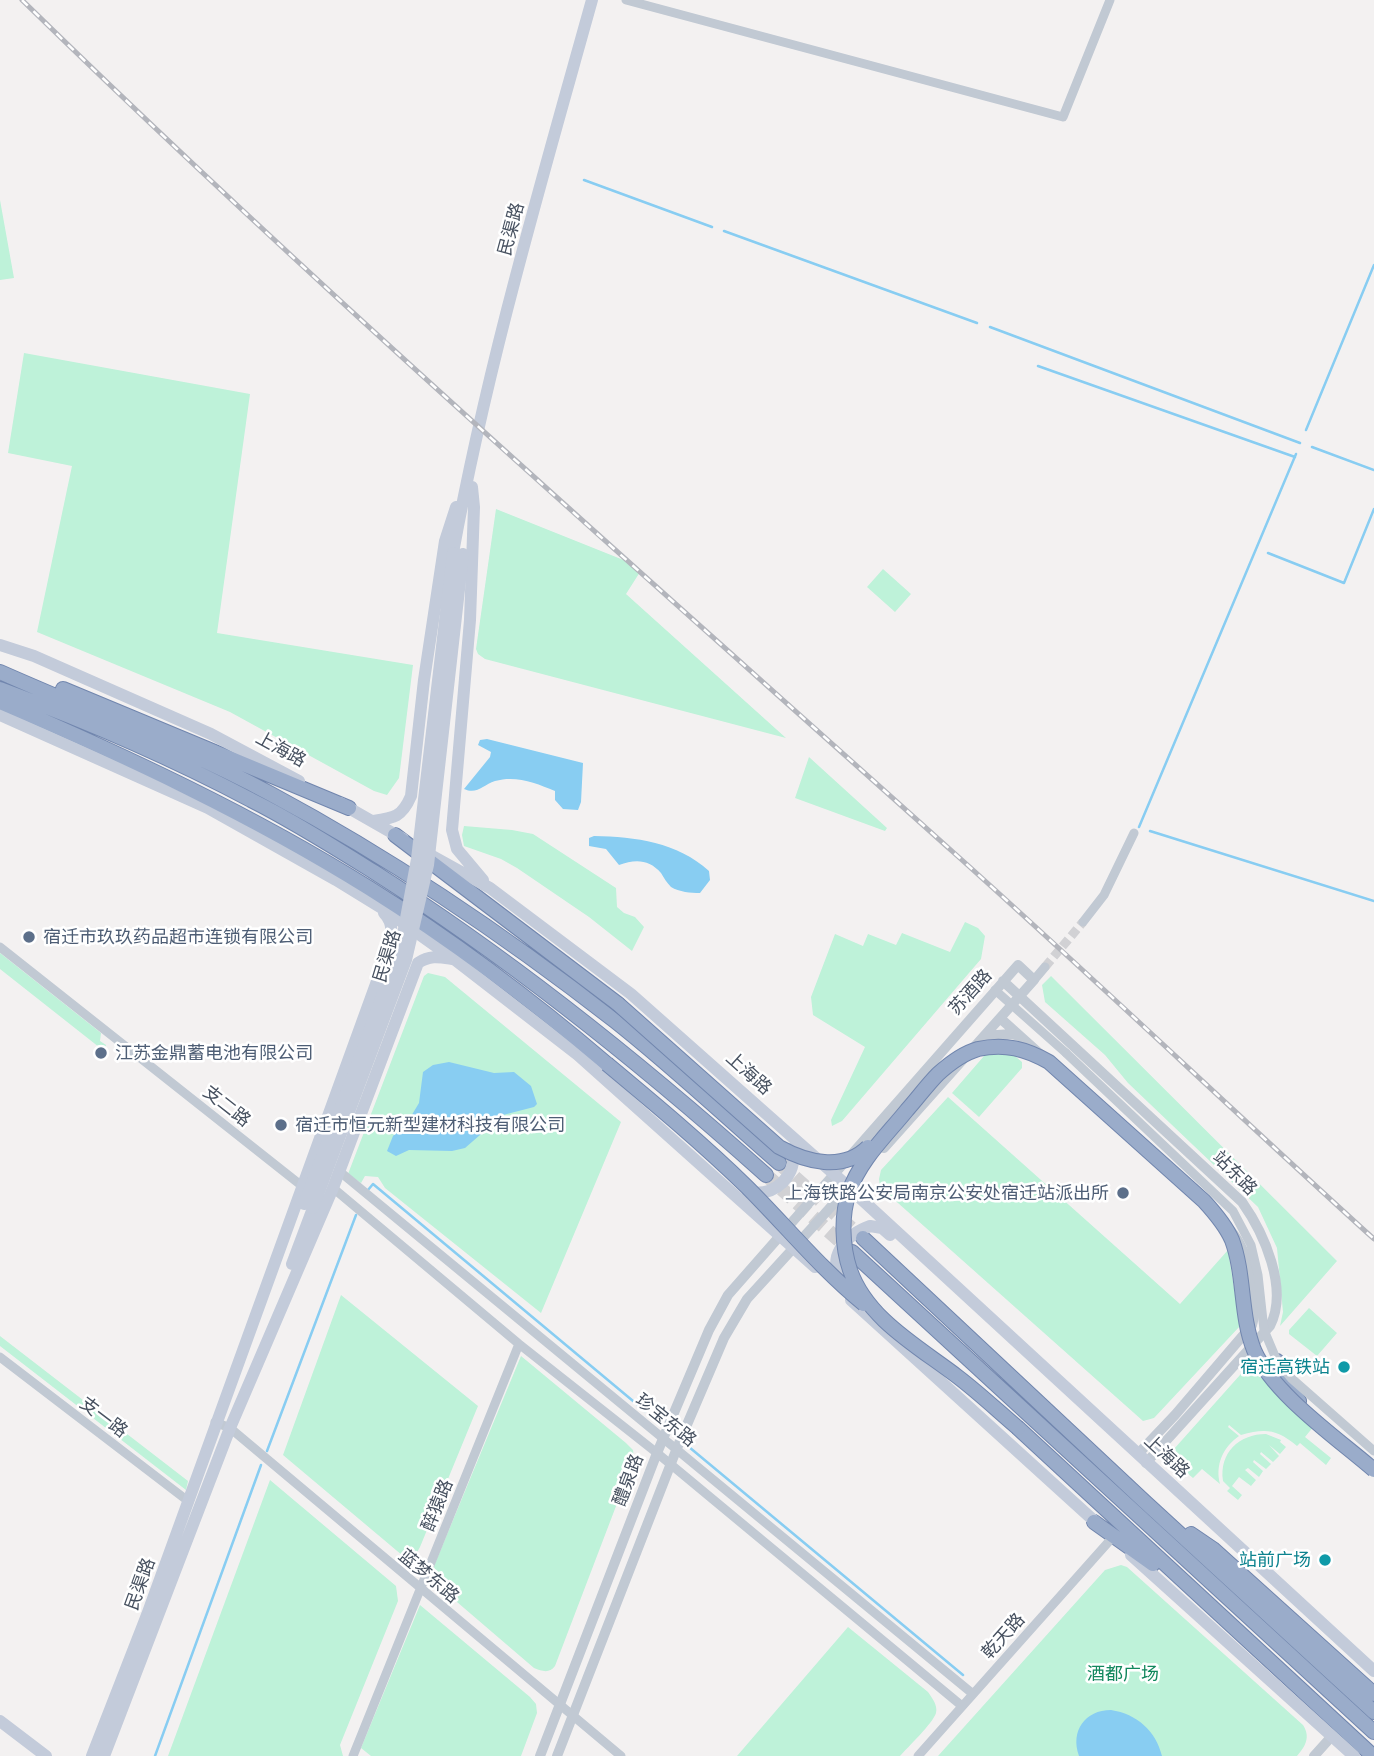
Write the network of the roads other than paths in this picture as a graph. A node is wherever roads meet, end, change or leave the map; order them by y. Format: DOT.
graph roads {
  1 [pos="592,0"];
  2 [pos="626,0"];
  3 [pos="1110,0"];
  4 [pos="469,485"];
  5 [pos="0,645"];
  6 [pos="0,670"];
  7 [pos="0,689"];
  8 [pos="0,702"];
  9 [pos="0,715"];
  10 [pos="349,808"];
  11 [pos="373,821"];
  12 [pos="1134,833"];
  13 [pos="395,835"];
  14 [pos="490,888"];
  15 [pos="369,900"];
  16 [pos="1083,922"];
  17 [pos="0,947"];
  18 [pos="454,959"];
  19 [pos="1045,967"];
  20 [pos="1034,980"];
  21 [pos="1003,981"];
  22 [pos="995,990"];
  23 [pos="1016,1000"];
  24 [pos="1000,1018"];
  25 [pos="984,1036"];
  26 [pos="1021,1037"];
  27 [pos="739,1090"];
  28 [pos="919,1097"];
  29 [pos="689,1153"];
  30 [pos="779,1164"];
  31 [pos="339,1171"];
  32 [pos="833,1173"];
  33 [pos="766,1175"];
  34 [pos="302,1186"];
  35 [pos="848,1187"];
  36 [pos="333,1188"];
  37 [pos="308,1206"];
  38 [pos="779,1234"];
  39 [pos="863,1238"];
  40 [pos="795,1248"];
  41 [pos="852,1252"];
  42 [pos="967,1298"];
  43 [pos="891,1326"];
  44 [pos="519,1344"];
  45 [pos="911,1356"];
  46 [pos="0,1357"];
  47 [pos="1277,1361"];
  48 [pos="215,1422"];
  49 [pos="1319,1422"];
  50 [pos="230,1429"];
  51 [pos="664,1438"];
  52 [pos="677,1448"];
  53 [pos="1374,1451"];
  54 [pos="657,1453"];
  55 [pos="1142,1458"];
  56 [pos="671,1466"];
  57 [pos="1374,1470"];
  58 [pos="188,1501"];
  59 [pos="1144,1501"];
  60 [pos="1094,1522"];
  61 [pos="1112,1538"];
  62 [pos="420,1589"];
  63 [pos="1235,1628"];
  64 [pos="1374,1671"];
  65 [pos="973,1694"];
  66 [pos="1374,1694"];
  67 [pos="560,1706"];
  68 [pos="962,1706"];
  69 [pos="1374,1712"];
  70 [pos="573,1716"];
  71 [pos="0,1721"];
  72 [pos="1374,1732"];
  73 [pos="1332,1736"];
  74 [pos="1346,1753"];
  75 [pos="46,1756"];
  76 [pos="92,1756"];
  77 [pos="104,1756"];
  78 [pos="353,1756"];
  79 [pos="541,1756"];
  80 [pos="557,1756"];
  81 [pos="621,1756"];
  82 [pos="918,1756"];
  83 [pos="1314,1756"];
  84 [pos="1373,1756"];
  1 -- 4 [label="main road, 民渠路"];
  2 -- 3 [label="street"];
  4 -- 11 [label="main road"];
  4 -- 14 [label="main road"];
  4 -- 37 [label="main road, 民渠路, bridge"];
  5 -- 10 [label="main road, 上海路"];
  6 -- 10 [label="highway"];
  6 -- 30 [label="highway"];
  7 -- 33 [label="highway"];
  8 -- 43 [label="highway, bridge"];
  9 -- 15 [label="main road"];
  10 -- 11 [label="main road, 上海路"];
  11 -- 13 [label="main road, 上海路"];
  12 -- 16 [label="street"];
  13 -- 14 [label="main road, 上海路"];
  13 -- 28 [label="highway, bridge"];
  14 -- 27 [label="main road, 上海路"];
  15 -- 18 [label="main road"];
  15 -- 34 [label="main road, 民渠路"];
  17 -- 34 [label="street, 支二路"];
  18 -- 29 [label="main road"];
  18 -- 31 [label="main road, 民渠路"];
  19 -- 20 [label="street"];
  20 -- 21 [label="street, 苏酒路"];
  20 -- 23 [label="street"];
  21 -- 22 [label="street, 苏酒路"];
  21 -- 23 [label="street, 站东路"];
  22 -- 23 [label="street"];
  22 -- 32 [label="street, 苏酒路"];
  23 -- 24 [label="street"];
  23 -- 47 [label="street, bridge"];
  23 -- 55 [label="street, 站东路"];
  24 -- 25 [label="street"];
  24 -- 26 [label="street"];
  25 -- 26 [label="street"];
  25 -- 35 [label="street"];
  26 -- 55 [label="street"];
  27 -- 29 [label="main road"];
  27 -- 32 [label="main road, 上海路"];
  28 -- 43 [label="highway, bridge"];
  28 -- 49 [label="highway, bridge"];
  29 -- 38 [label="main road"];
  31 -- 36 [label="main road, 民渠路"];
  31 -- 51 [label="street, 珍宝东路"];
  32 -- 35 [label="main road, 上海路"];
  32 -- 38 [label="street, 苏酒路"];
  34 -- 48 [label="main road, 民渠路"];
  35 -- 40 [label="street"];
  35 -- 42 [label="main road, 上海路"];
  36 -- 44 [label="street, 珍宝东路"];
  36 -- 50 [label="main road, 民渠路"];
  37 -- 48 [label="main road, 民渠路"];
  37 -- 50 [label="main road, 民渠路"];
  38 -- 40 [label="main road"];
  38 -- 51 [label="street, 醴泉路"];
  39 -- 59 [label="highway"];
  40 -- 45 [label="main road"];
  40 -- 52 [label="street, 醴泉路"];
  41 -- 72 [label="highway"];
  42 -- 45 [label="main road"];
  42 -- 55 [label="main road, 上海路"];
  43 -- 63 [label="highway, bridge"];
  44 -- 54 [label="street, 珍宝东路"];
  44 -- 62 [label="street, 醉猿路"];
  45 -- 60 [label="main road"];
  46 -- 58 [label="street, 支一路"];
  47 -- 49 [label="highway, bridge"];
  47 -- 53 [label="street, bridge"];
  48 -- 50 [label="street, 蓝梦东路"];
  48 -- 58 [label="main road, 民渠路"];
  49 -- 57 [label="highway, bridge"];
  50 -- 62 [label="street, 蓝梦东路"];
  50 -- 77 [label="main road, 民渠路"];
  51 -- 52 [label="street, 珍宝东路"];
  51 -- 54 [label="street, 醴泉路"];
  52 -- 56 [label="street, 醴泉路"];
  52 -- 65 [label="street, 珍宝东路"];
  54 -- 56 [label="street, 珍宝东路"];
  54 -- 67 [label="street, 醴泉路"];
  55 -- 64 [label="main road, 上海路"];
  56 -- 68 [label="street, 珍宝东路"];
  56 -- 70 [label="street, 醴泉路"];
  58 -- 76 [label="main road, 民渠路"];
  59 -- 66 [label="highway"];
  59 -- 69 [label="highway"];
  60 -- 61 [label="main road"];
  60 -- 63 [label="highway"];
  61 -- 65 [label="street, 乾天路"];
  61 -- 73 [label="main road"];
  62 -- 67 [label="street, 蓝梦东路"];
  62 -- 78 [label="street, 醉猿路"];
  63 -- 84 [label="highway"];
  65 -- 68 [label="street, 乾天路"];
  67 -- 70 [label="street, 蓝梦东路"];
  67 -- 79 [label="street, 醴泉路"];
  68 -- 82 [label="street, 乾天路"];
  70 -- 80 [label="street, 醴泉路"];
  70 -- 81 [label="street, 蓝梦东路"];
  71 -- 75 [label="main road"];
  73 -- 74 [label="main road"];
  73 -- 83 [label="street"];
}
